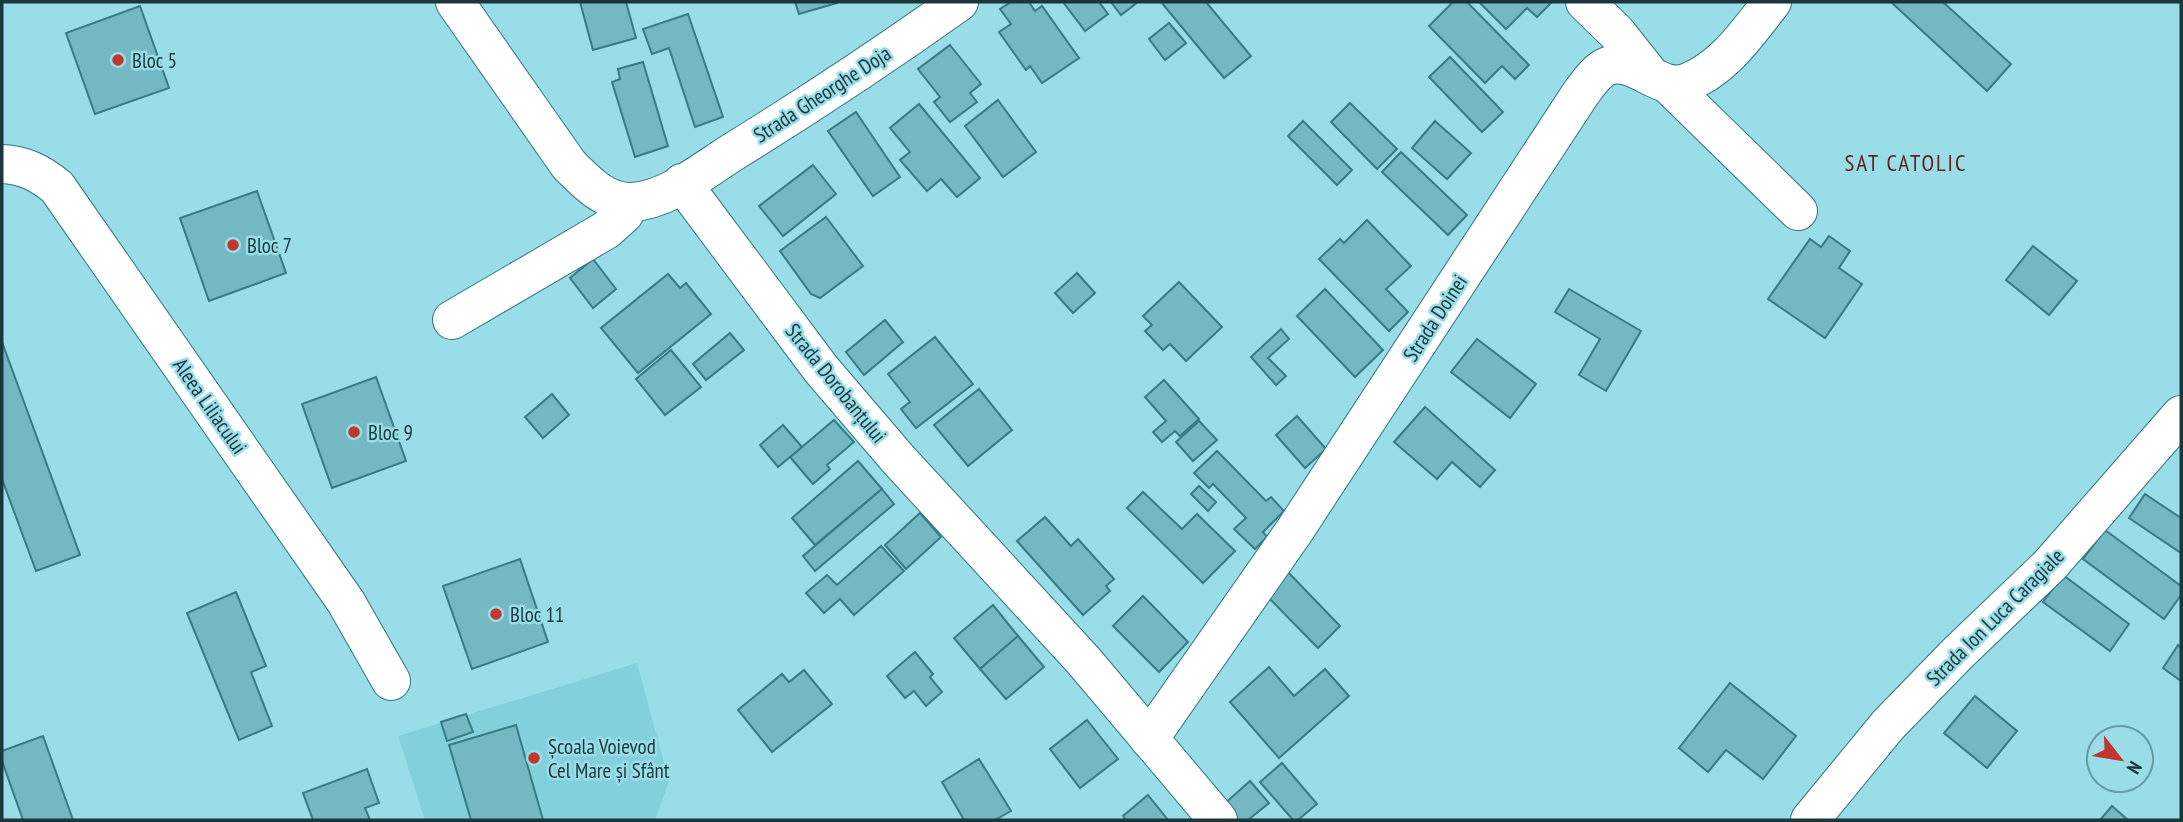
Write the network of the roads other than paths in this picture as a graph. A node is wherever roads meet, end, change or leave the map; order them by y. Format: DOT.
graph roads {
  1 [pos="456,2"];
  2 [pos="959,2"];
  3 [pos="1585,2"];
  4 [pos="1772,2"];
  5 [pos="1660,80"];
  6 [pos="2,164"];
  7 [pos="682,183"];
  8 [pos="630,202"];
  9 [pos="1798,211"];
  10 [pos="452,320"];
  11 [pos="2181,415"];
  12 [pos="391,681"];
  13 [pos="1149,739"];
  14 [pos="1218,820"];
  15 [pos="1810,820"];
  1 -- 8 [label="street"];
  2 -- 7 [label="street, Strada Gheorghe Doja"];
  3 -- 5 [label="street"];
  4 -- 5 [label="street"];
  5 -- 9 [label="street"];
  5 -- 13 [label="street, Strada Doinei"];
  6 -- 12 [label="street, Aleea Liliacului"];
  7 -- 8 [label="street"];
  7 -- 13 [label="street, Strada Dorobanțului"];
  8 -- 10 [label="street"];
  11 -- 15 [label="street, Strada Ion Luca Caragiale"];
  13 -- 14 [label="street, Strada Dorobanțului"];
}
